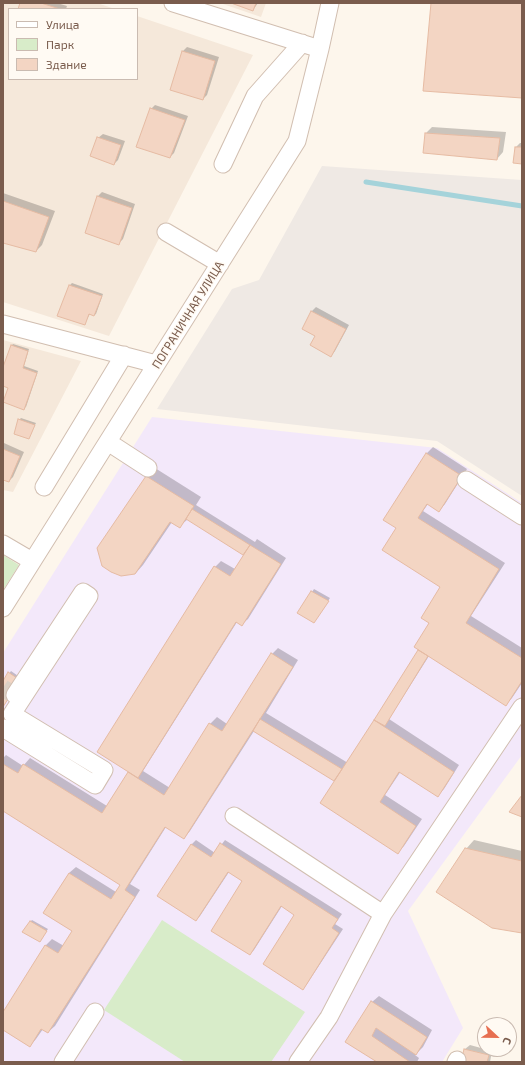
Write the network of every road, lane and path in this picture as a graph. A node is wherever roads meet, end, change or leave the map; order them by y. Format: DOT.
graph roads {
  1 [pos="173,3"];
  2 [pos="330,3"];
  3 [pos="302,43"];
  4 [pos="320,49"];
  5 [pos="223,164"];
  6 [pos="166,232"];
  7 [pos="220,264"];
  8 [pos="3,324"];
  9 [pos="124,355"];
  10 [pos="156,364"];
  11 [pos="108,442"];
  12 [pos="148,468"];
  13 [pos="466,480"];
  14 [pos="44,487"];
  15 [pos="522,516"];
  16 [pos="3,544"];
  17 [pos="32,561"];
  18 [pos="3,608"];
  19 [pos="522,707"];
  20 [pos="3,714"];
  21 [pos="3,728"];
  22 [pos="234,816"];
  23 [pos="383,914"];
  24 [pos="95,1012"];
  25 [pos="63,1062"];
  26 [pos="298,1062"];
  1 -- 3 [label="street"];
  2 -- 4 [label="street, ПОГРАНИЧНАЯ УЛИЦА"];
  3 -- 4 [label="street"];
  3 -- 5 [label="street"];
  4 -- 7 [label="street, ПОГРАНИЧНАЯ УЛИЦА"];
  6 -- 7 [label="street"];
  7 -- 10 [label="street, ПОГРАНИЧНАЯ УЛИЦА"];
  8 -- 9 [label="street"];
  9 -- 10 [label="street"];
  9 -- 14 [label="street"];
  10 -- 11 [label="street, ПОГРАНИЧНАЯ УЛИЦА"];
  11 -- 12 [label="street"];
  11 -- 17 [label="street, ПОГРАНИЧНАЯ УЛИЦА"];
  13 -- 15 [label="street"];
  16 -- 17 [label="street"];
  17 -- 18 [label="street, ПОГРАНИЧНАЯ УЛИЦА"];
  19 -- 23 [label="street"];
  20 -- 21 [label="street"];
  22 -- 23 [label="street"];
  23 -- 26 [label="street"];
  24 -- 25 [label="street"];
}
